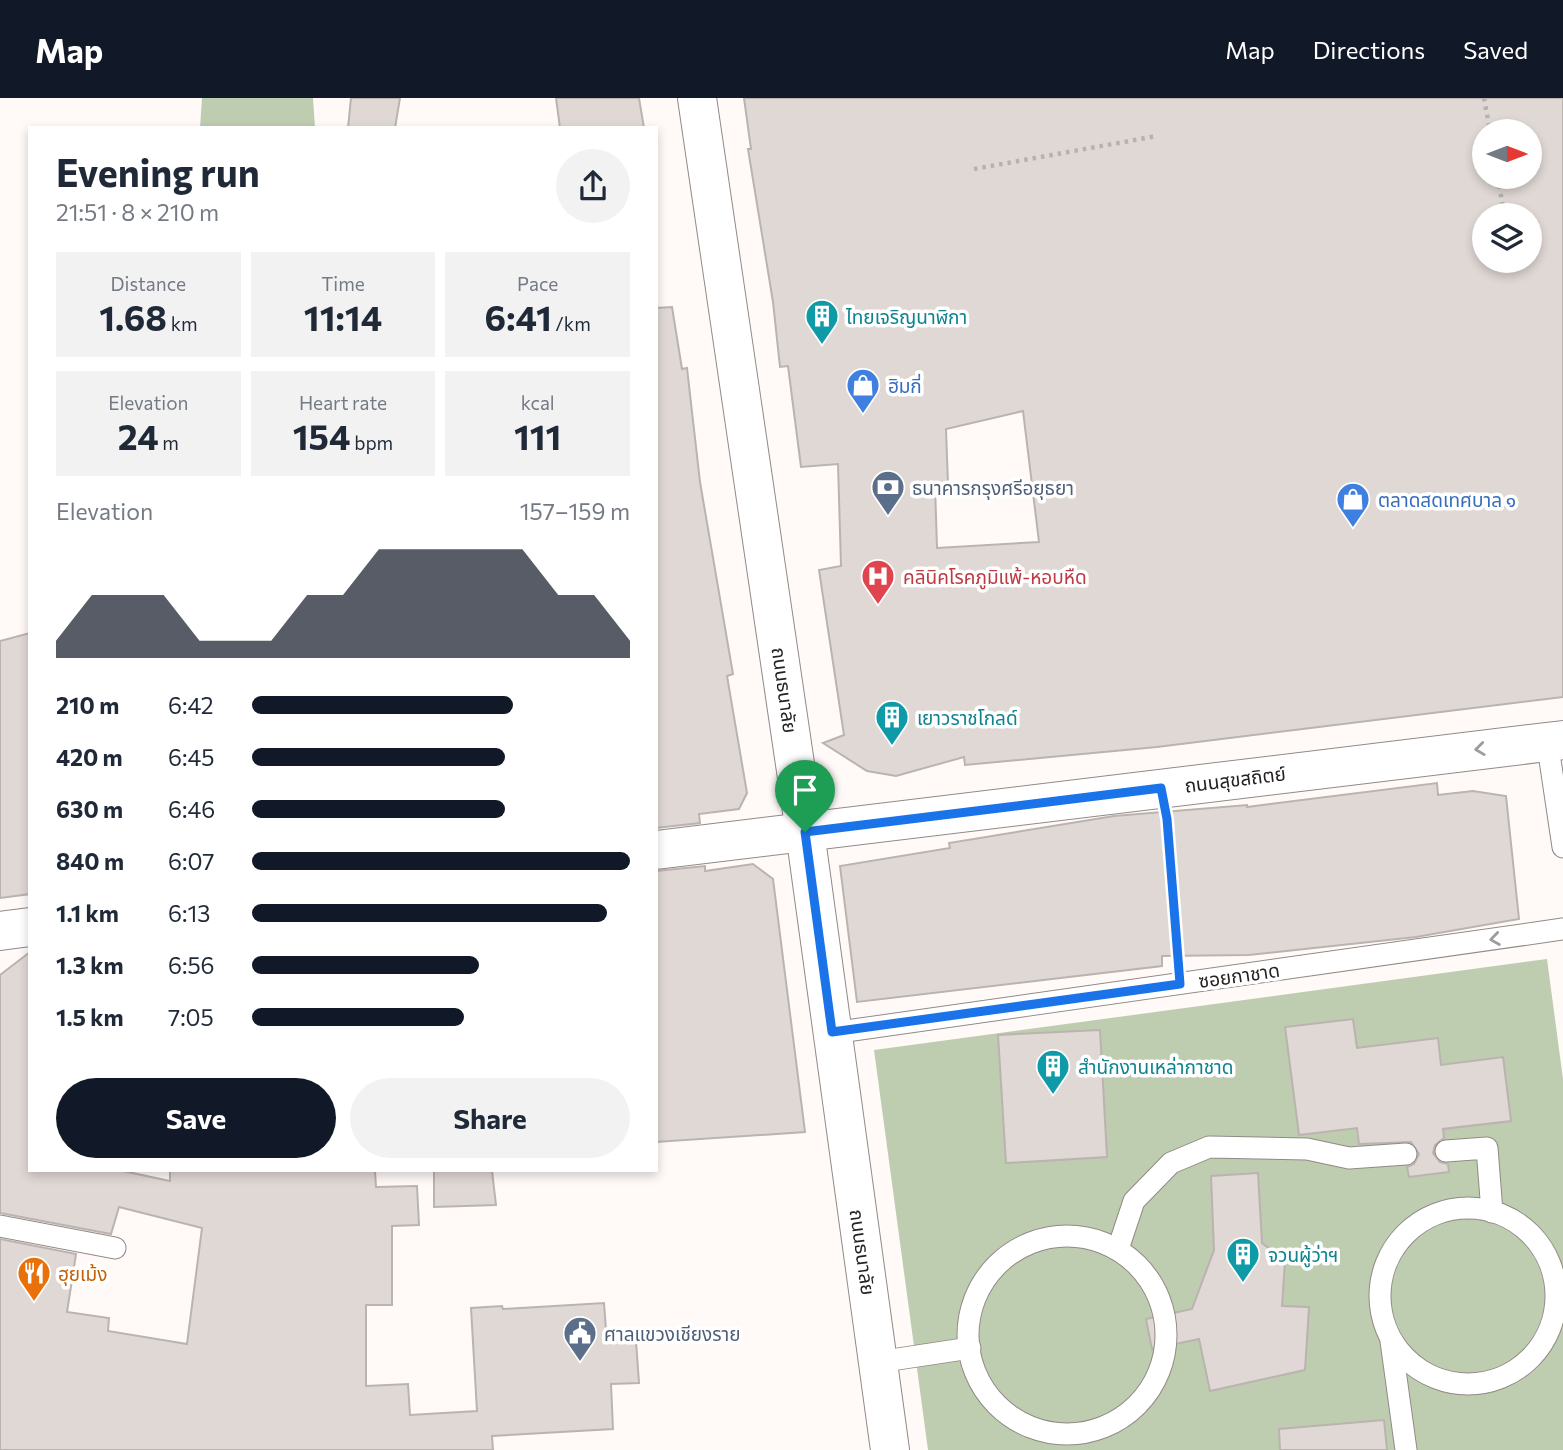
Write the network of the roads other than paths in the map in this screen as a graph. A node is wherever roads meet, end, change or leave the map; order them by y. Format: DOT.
graph roads {
  1 [pos="697,98"];
  2 [pos="1555,740"];
  3 [pos="805,832"];
  4 [pos="1563,847"];
  5 [pos="658,850"];
  6 [pos="28,928"];
  7 [pos="1563,929"];
  8 [pos="0,931"];
  9 [pos="832,1032"];
  10 [pos="1446,1151"];
  11 [pos="1406,1154"];
  12 [pos="1492,1212"];
  13 [pos="0,1226"];
  14 [pos="115,1248"];
  15 [pos="1118,1249"];
  16 [pos="1558,1275"];
  17 [pos="1391,1341"];
  18 [pos="970,1348"];
  19 [pos="878,1362"];
  20 [pos="890,1450"];
  21 [pos="1406,1450"];
  1 -- 3 [label="street, ถนนธนาลัย"];
  2 -- 3 [label="street, ถนนสุขสถิตย์, one-way"];
  2 -- 4 [label="lane"];
  3 -- 5 [label="street, ถนนสุขสถิตย์"];
  3 -- 9 [label="street, ถนนธนาลัย"];
  6 -- 8 [label="street"];
  7 -- 9 [label="lane, ซอยกาชาด, one-way"];
  9 -- 19 [label="street, ถนนธนาลัย"];
  10 -- 12 [label="lane"];
  11 -- 15 [label="lane"];
  12 -- 16 [label="lane"];
  12 -- 17 [label="lane"];
  13 -- 14 [label="lane"];
  15 -- 18 [label="lane"];
  15 -- 18 [label="lane"];
  16 -- 17 [label="lane"];
  17 -- 21 [label="lane"];
  18 -- 19 [label="lane"];
  19 -- 20 [label="street, ถนนธนาลัย"];
}
